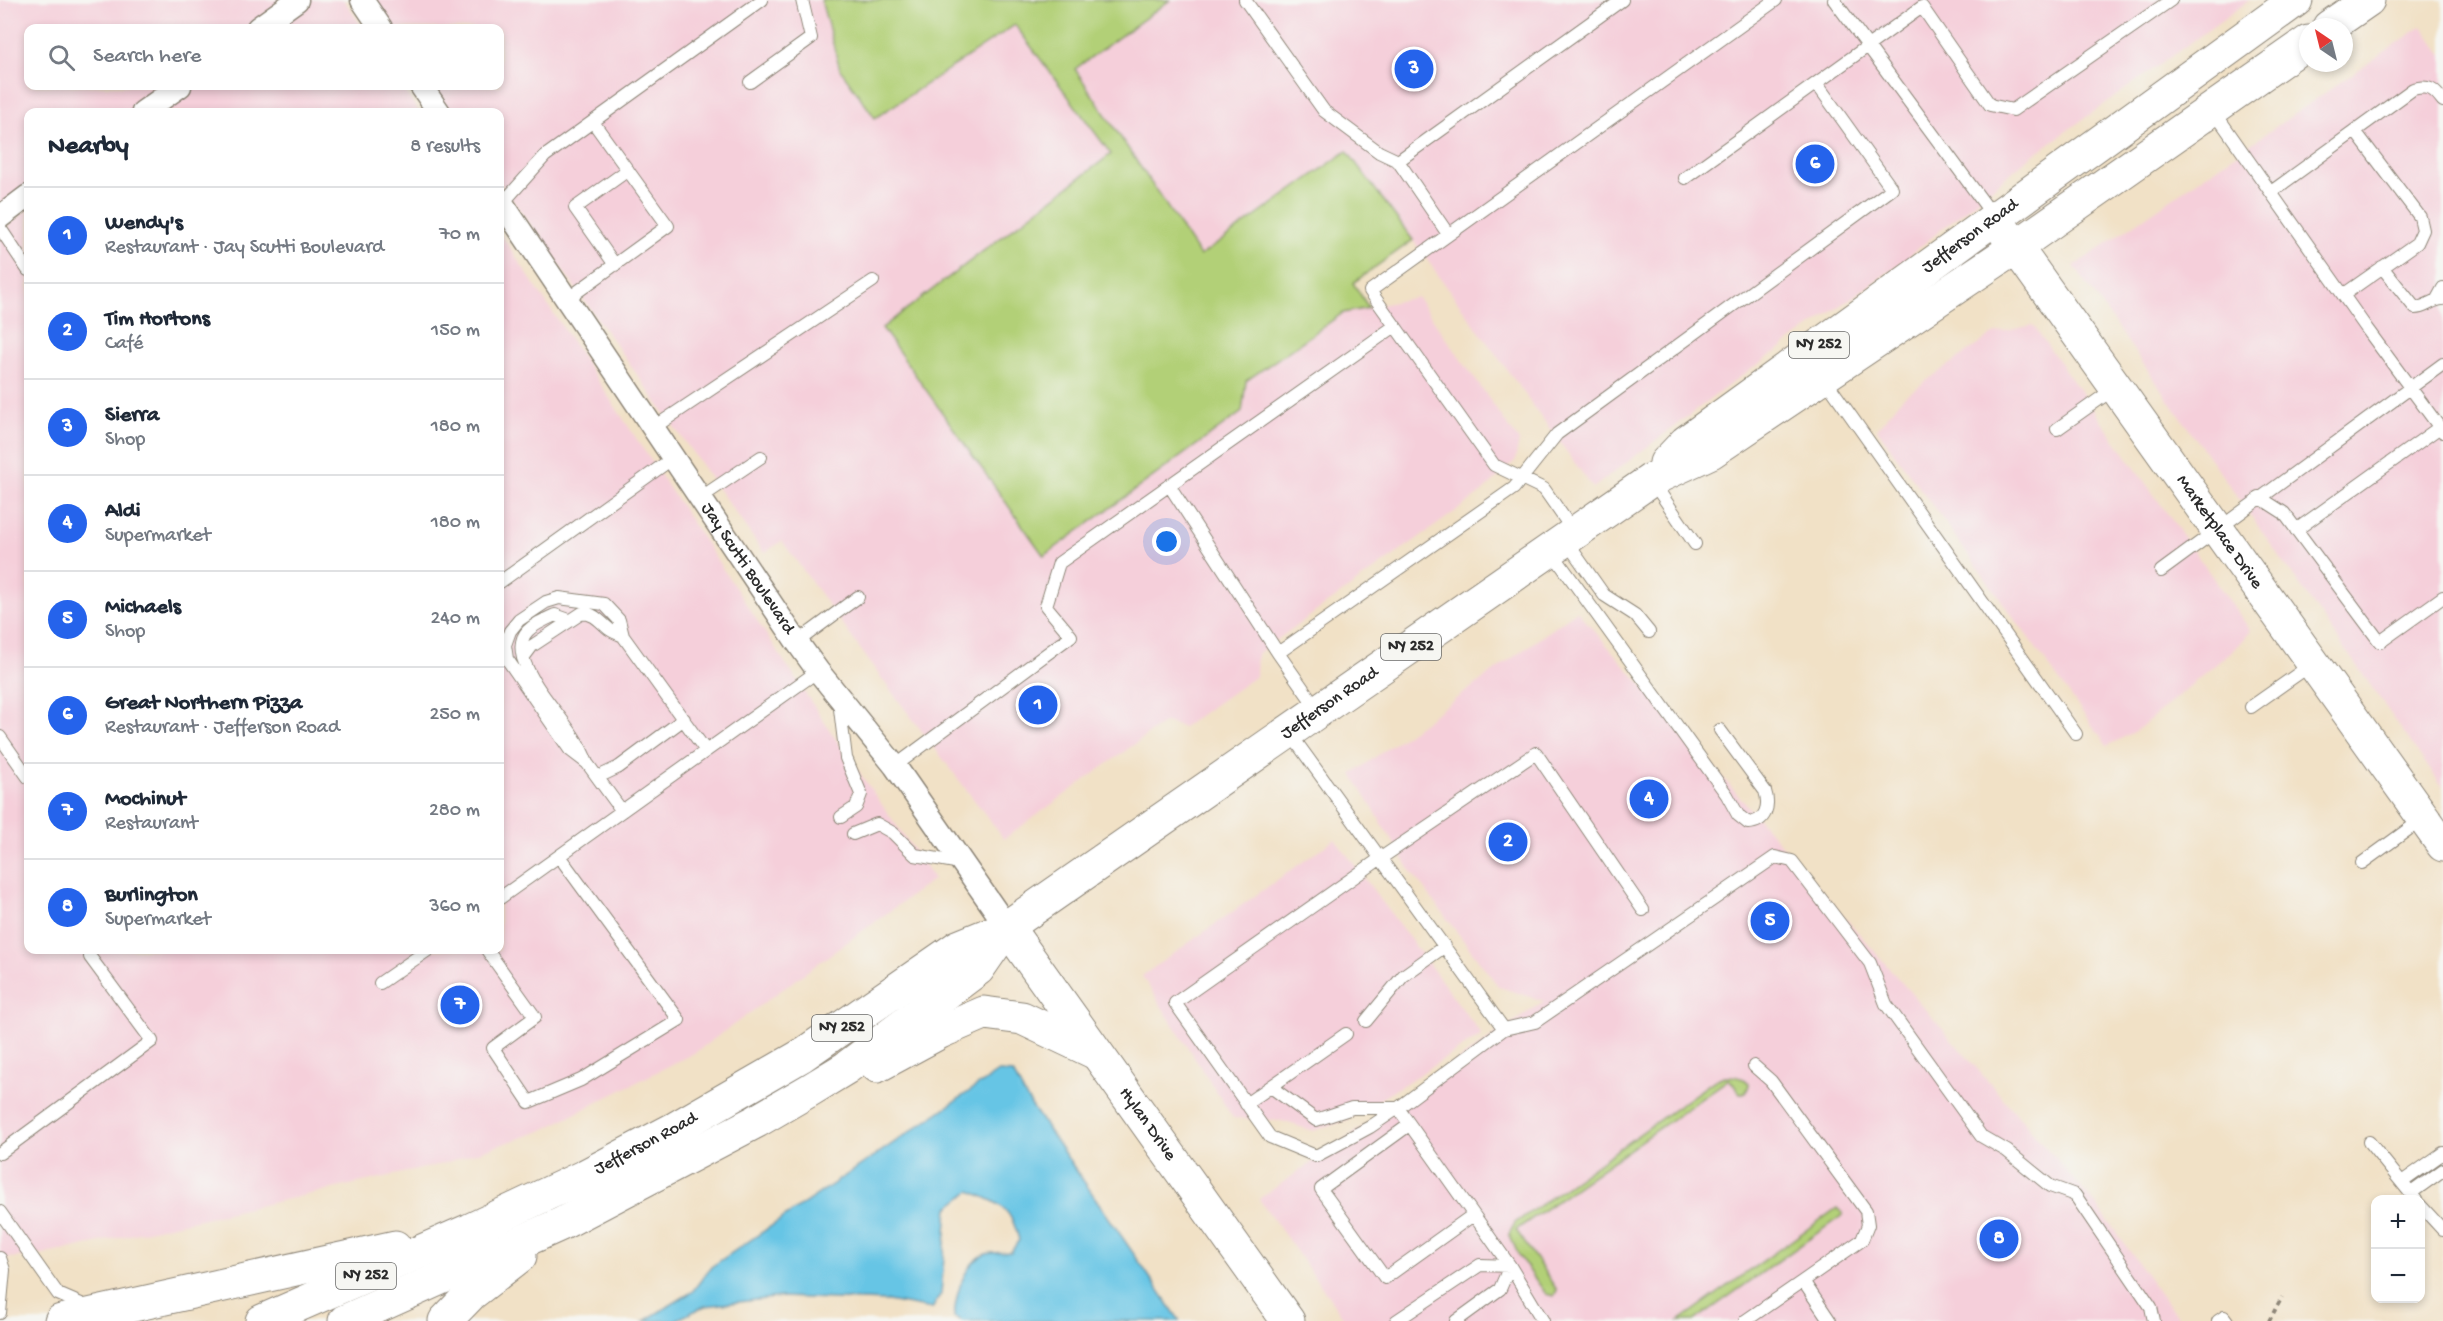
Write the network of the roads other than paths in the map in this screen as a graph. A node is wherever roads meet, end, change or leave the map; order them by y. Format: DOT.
graph roads {
  1 [pos="297,0"];
  2 [pos="362,0"];
  3 [pos="762,0"];
  4 [pos="802,0"];
  5 [pos="1245,0"];
  6 [pos="1622,0"];
  7 [pos="1776,0"];
  8 [pos="1834,0"];
  9 [pos="2171,0"];
  10 [pos="2296,0"];
  11 [pos="2368,0"];
  12 [pos="1927,3"];
  13 [pos="2342,18"];
  14 [pos="264,24"];
  15 [pos="378,24"];
  16 [pos="1869,47"];
  17 [pos="2299,48"];
  18 [pos="750,82"];
  19 [pos="1817,84"];
  20 [pos="174,90"];
  21 [pos="424,90"];
  22 [pos="2443,101"];
  23 [pos="149,108"];
  24 [pos="436,108"];
  25 [pos="2212,109"];
  26 [pos="593,122"];
  27 [pos="2355,131"];
  28 [pos="1398,161"];
  29 [pos="628,170"];
  30 [pos="1685,178"];
  31 [pos="2271,192"];
  32 [pos="24,199"];
  33 [pos="504,200"];
  34 [pos="504,210"];
  35 [pos="0,217"];
  36 [pos="1995,218"];
  37 [pos="0,228"];
  38 [pos="1448,234"];
  39 [pos="2016,247"];
  40 [pos="24,264"];
  41 [pos="615,265"];
  42 [pos="2382,267"];
  43 [pos="873,281"];
  44 [pos="2343,295"];
  45 [pos="2441,295"];
  46 [pos="567,300"];
  47 [pos="1395,326"];
  48 [pos="2443,364"];
  49 [pos="1823,377"];
  50 [pos="2116,387"];
  51 [pos="2410,388"];
  52 [pos="653,428"];
  53 [pos="2057,429"];
  54 [pos="2441,429"];
  55 [pos="761,457"];
  56 [pos="673,458"];
  57 [pos="1523,478"];
  58 [pos="1651,480"];
  59 [pos="1169,485"];
  60 [pos="2259,497"];
  61 [pos="700,498"];
  62 [pos="2217,529"];
  63 [pos="2296,530"];
  64 [pos="1563,541"];
  65 [pos="1695,544"];
  66 [pos="2161,571"];
  67 [pos="504,579"];
  68 [pos="858,597"];
  69 [pos="2443,597"];
  70 [pos="1649,632"];
  71 [pos="623,636"];
  72 [pos="797,642"];
  73 [pos="1278,652"];
  74 [pos="2313,663"];
  75 [pos="818,671"];
  76 [pos="838,696"];
  77 [pos="2251,707"];
  78 [pos="1319,711"];
  79 [pos="684,719"];
  80 [pos="1720,730"];
  81 [pos="1288,732"];
  82 [pos="2076,734"];
  83 [pos="0,737"];
  84 [pos="706,751"];
  85 [pos="587,762"];
  86 [pos="895,766"];
  87 [pos="24,771"];
  88 [pos="598,777"];
  89 [pos="622,811"];
  90 [pos="842,817"];
  91 [pos="2424,818"];
  92 [pos="854,834"];
  93 [pos="2443,845"];
  94 [pos="559,856"];
  95 [pos="1382,858"];
  96 [pos="962,863"];
  97 [pos="2362,863"];
  98 [pos="504,895"];
  99 [pos="1643,910"];
  100 [pos="1007,927"];
  101 [pos="1444,946"];
  102 [pos="422,954"];
  103 [pos="490,954"];
  104 [pos="90,957"];
  105 [pos="380,983"];
  106 [pos="1366,1021"];
  107 [pos="1504,1029"];
  108 [pos="1346,1034"];
  109 [pos="1096,1053"];
  110 [pos="1754,1066"];
  111 [pos="1271,1087"];
  112 [pos="810,1090"];
  113 [pos="1245,1104"];
  114 [pos="1398,1108"];
  115 [pos="1409,1125"];
  116 [pos="2369,1142"];
  117 [pos="0,1153"];
  118 [pos="2443,1153"];
  119 [pos="2443,1170"];
  120 [pos="2402,1182"];
  121 [pos="2412,1195"];
  122 [pos="2414,1195"];
  123 [pos="2425,1210"];
  124 [pos="0,1212"];
  125 [pos="1473,1215"];
  126 [pos="561,1224"];
  127 [pos="470,1230"];
  128 [pos="2443,1230"];
  129 [pos="0,1258"];
  130 [pos="1510,1266"];
  131 [pos="1803,1281"];
  132 [pos="100,1312"];
  133 [pos="0,1313"];
  134 [pos="61,1321"];
  135 [pos="262,1321"];
  136 [pos="345,1321"];
  137 [pos="445,1321"];
  138 [pos="1288,1321"];
  139 [pos="1396,1321"];
  140 [pos="1456,1321"];
  141 [pos="1543,1321"];
  142 [pos="1745,1321"];
  143 [pos="1830,1321"];
  144 [pos="2154,1321"];
  145 [pos="2217,1321"];
  146 [pos="2227,1321"];
  1 -- 14 [label="street"];
  2 -- 15 [label="street"];
  3 -- 26 [label="lane"];
  4 -- 18 [label="lane"];
  5 -- 28 [label="lane"];
  6 -- 28 [label="lane"];
  7 -- 38 [label="lane"];
  8 -- 16 [label="lane"];
  9 -- 12 [label="lane"];
  10 -- 36 [label="main road, Jefferson Road / NY 252"];
  11 -- 13 [label="main road"];
  12 -- 16 [label="lane"];
  16 -- 19 [label="lane"];
  16 -- 36 [label="lane"];
  17 -- 25 [label="main road, Jefferson Road / NY 252"];
  19 -- 30 [label="lane"];
  19 -- 57 [label="lane"];
  20 -- 23 [label="street"];
  21 -- 24 [label="street"];
  22 -- 27 [label="lane"];
  25 -- 31 [label="lane"];
  25 -- 39 [label="main road, Jefferson Road / NY 252"];
  26 -- 29 [label="lane"];
  26 -- 33 [label="lane"];
  27 -- 31 [label="lane"];
  27 -- 42 [label="lane"];
  28 -- 38 [label="lane"];
  29 -- 41 [label="lane"];
  29 -- 41 [label="lane"];
  31 -- 44 [label="lane"];
  32 -- 35 [label="street"];
  34 -- 46 [label="street, Jay Scutti Boulevard"];
  36 -- 39 [label="main road, Marketplace Drive"];
  36 -- 58 [label="main road, Jefferson Road / NY 252"];
  37 -- 40 [label="lane"];
  38 -- 47 [label="lane"];
  39 -- 49 [label="main road, Jefferson Road / NY 252"];
  39 -- 50 [label="main road, Marketplace Drive"];
  41 -- 46 [label="lane"];
  42 -- 44 [label="lane"];
  42 -- 45 [label="lane"];
  43 -- 52 [label="lane"];
  44 -- 51 [label="lane"];
  46 -- 52 [label="street, Jay Scutti Boulevard"];
  47 -- 57 [label="lane"];
  47 -- 59 [label="lane"];
  48 -- 51 [label="lane"];
  49 -- 58 [label="main road, Jefferson Road / NY 252"];
  49 -- 82 [label="lane"];
  50 -- 53 [label="lane"];
  50 -- 62 [label="main road, Marketplace Drive"];
  51 -- 54 [label="lane"];
  51 -- 60 [label="lane"];
  52 -- 56 [label="street, Jay Scutti Boulevard"];
  54 -- 63 [label="lane"];
  55 -- 61 [label="lane"];
  56 -- 61 [label="street, Jay Scutti Boulevard"];
  56 -- 67 [label="lane"];
  57 -- 64 [label="lane"];
  57 -- 73 [label="lane"];
  58 -- 64 [label="main road, Jefferson Road / NY 252"];
  58 -- 65 [label="lane"];
  59 -- 73 [label="lane"];
  59 -- 86 [label="lane"];
  60 -- 62 [label="lane"];
  60 -- 63 [label="lane"];
  61 -- 72 [label="street, Jay Scutti Boulevard"];
  62 -- 66 [label="lane"];
  62 -- 74 [label="main road, Marketplace Drive"];
  63 -- 69 [label="lane"];
  64 -- 70 [label="lane"];
  64 -- 78 [label="main road, Jefferson Road / NY 252"];
  64 -- 80 [label="lane"];
  68 -- 72 [label="lane"];
  71 -- 79 [label="lane"];
  71 -- 85 [label="lane"];
  71 -- 85 [label="lane"];
  72 -- 75 [label="street, Jay Scutti Boulevard"];
  73 -- 78 [label="lane"];
  74 -- 77 [label="lane"];
  74 -- 91 [label="main road, Marketplace Drive"];
  75 -- 76 [label="street, Jay Scutti Boulevard"];
  75 -- 84 [label="lane"];
  76 -- 86 [label="street, Jay Scutti Boulevard"];
  76 -- 90 [label="lane"];
  78 -- 81 [label="main road, Jefferson Road / NY 252"];
  79 -- 84 [label="lane"];
  79 -- 88 [label="lane"];
  81 -- 95 [label="lane"];
  81 -- 100 [label="main road, Jefferson Road / NY 252"];
  83 -- 87 [label="lane"];
  84 -- 89 [label="lane"];
  85 -- 88 [label="lane"];
  86 -- 96 [label="street, Jay Scutti Boulevard"];
  88 -- 89 [label="lane"];
  89 -- 94 [label="lane"];
  91 -- 93 [label="main road, Marketplace Drive"];
  91 -- 97 [label="lane"];
  92 -- 96 [label="lane"];
  94 -- 98 [label="lane"];
  94 -- 103 [label="lane"];
  95 -- 99 [label="lane"];
  95 -- 101 [label="lane"];
  95 -- 113 [label="lane"];
  96 -- 100 [label="street, Jay Scutti Boulevard"];
  100 -- 109 [label="main road, Hylan Drive"];
  100 -- 112 [label="main road, Jefferson Road / NY 252"];
  100 -- 127 [label="main road, Jefferson Road / NY 252"];
  101 -- 106 [label="lane"];
  101 -- 107 [label="lane"];
  102 -- 105 [label="lane"];
  104 -- 117 [label="lane"];
  107 -- 114 [label="lane"];
  107 -- 144 [label="lane"];
  108 -- 111 [label="lane"];
  109 -- 112 [label="main road"];
  109 -- 138 [label="main road, Hylan Drive"];
  110 -- 131 [label="lane"];
  111 -- 113 [label="lane"];
  111 -- 114 [label="lane"];
  112 -- 126 [label="main road, Jefferson Road / NY 252"];
  113 -- 114 [label="lane"];
  114 -- 115 [label="lane"];
  115 -- 125 [label="lane"];
  115 -- 125 [label="lane"];
  116 -- 120 [label="lane"];
  118 -- 120 [label="lane"];
  119 -- 122 [label="lane"];
  120 -- 121 [label="lane"];
  123 -- 128 [label="lane"];
  124 -- 132 [label="lane"];
  125 -- 130 [label="lane"];
  126 -- 136 [label="main road, Jefferson Road / NY 252"];
  126 -- 137 [label="main road"];
  127 -- 132 [label="main road"];
  127 -- 135 [label="main road, Jefferson Road / NY 252"];
  129 -- 133 [label="lane"];
  130 -- 139 [label="lane"];
  130 -- 140 [label="lane"];
  130 -- 141 [label="lane"];
  131 -- 142 [label="lane"];
  131 -- 143 [label="lane"];
  132 -- 134 [label="main road"];
  145 -- 146 [label="lane"];
}
